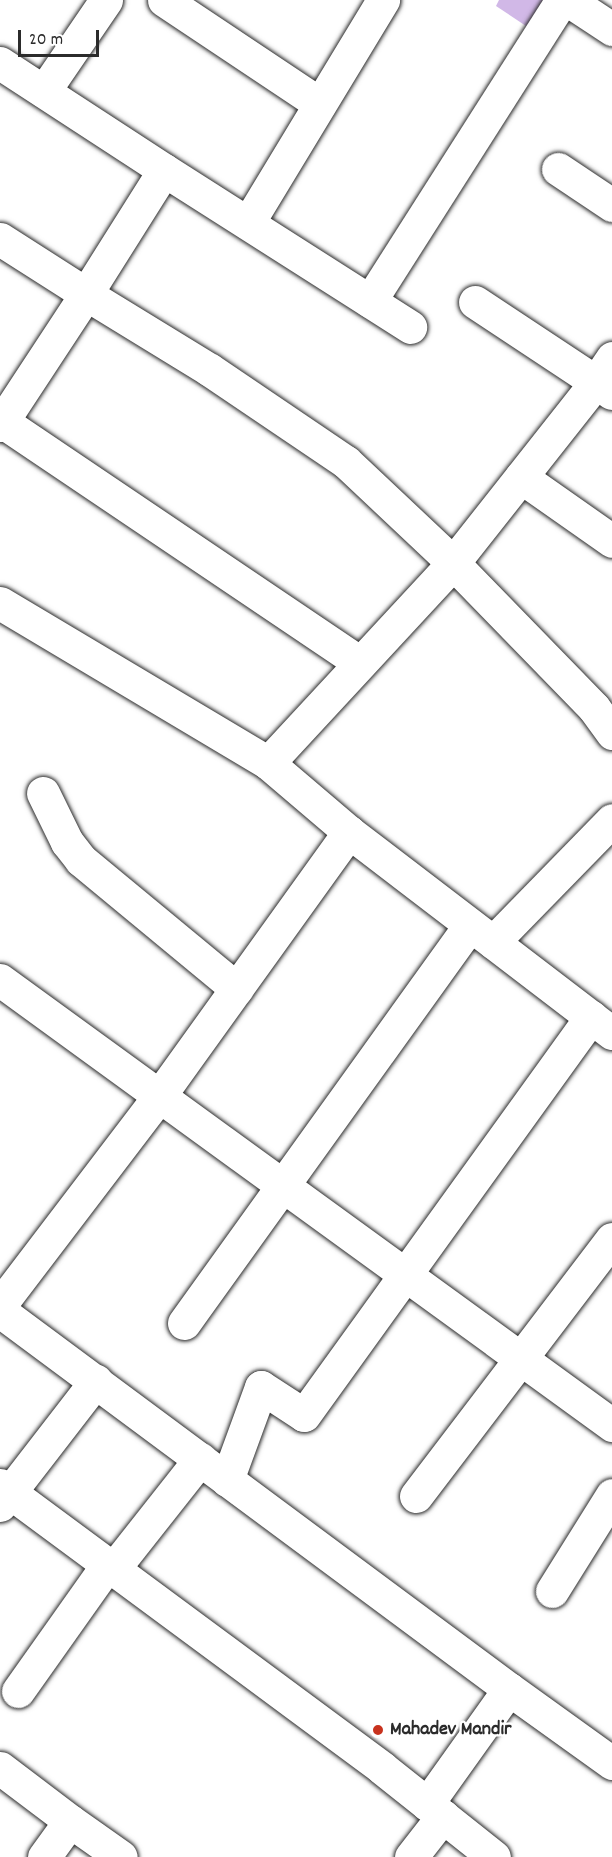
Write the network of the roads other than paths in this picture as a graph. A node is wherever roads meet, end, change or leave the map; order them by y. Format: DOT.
graph roads {
  1 [pos="164,0"];
  2 [pos="383,0"];
  3 [pos="562,0"];
  4 [pos="568,0"];
  5 [pos="104,1"];
  6 [pos="612,29"];
  7 [pos="0,63"];
  8 [pos="44,91"];
  9 [pos="320,104"];
  10 [pos="558,169"];
  11 [pos="164,170"];
  12 [pos="612,206"];
  13 [pos="248,223"];
  14 [pos="0,239"];
  15 [pos="86,294"];
  16 [pos="370,301"];
  17 [pos="474,302"];
  18 [pos="410,327"];
  19 [pos="607,378"];
  20 [pos="1,422"];
  21 [pos="521,477"];
  22 [pos="612,541"];
  23 [pos="453,563"];
  24 [pos="0,603"];
  25 [pos="360,663"];
  26 [pos="612,733"];
  27 [pos="268,763"];
  28 [pos="43,793"];
  29 [pos="612,820"];
  30 [pos="349,832"];
  31 [pos="481,933"];
  32 [pos="237,988"];
  33 [pos="4,992"];
  34 [pos="602,1025"];
  35 [pos="160,1095"];
  36 [pos="286,1184"];
  37 [pos="612,1239"];
  38 [pos="407,1274"];
  39 [pos="0,1305"];
  40 [pos="0,1311"];
  41 [pos="184,1323"];
  42 [pos="522,1360"];
  43 [pos="96,1381"];
  44 [pos="612,1425"];
  45 [pos="200,1459"];
  46 [pos="227,1480"];
  47 [pos="3,1494"];
  48 [pos="612,1495"];
  49 [pos="416,1496"];
  50 [pos="111,1566"];
  51 [pos="552,1592"];
  52 [pos="509,1689"];
  53 [pos="18,1691"];
  54 [pos="612,1763"];
  55 [pos="0,1768"];
  56 [pos="435,1810"];
  57 [pos="70,1821"];
  58 [pos="44,1857"];
  59 [pos="121,1857"];
  60 [pos="411,1857"];
  61 [pos="494,1857"];
  1 -- 9 [label="street"];
  2 -- 9 [label="street"];
  3 -- 16 [label="street"];
  4 -- 6 [label="street"];
  5 -- 8 [label="street"];
  7 -- 8 [label="street"];
  8 -- 11 [label="street"];
  9 -- 13 [label="street"];
  10 -- 12 [label="street"];
  11 -- 13 [label="street"];
  11 -- 15 [label="street"];
  13 -- 16 [label="street"];
  14 -- 15 [label="street"];
  15 -- 20 [label="street"];
  15 -- 23 [label="street"];
  16 -- 18 [label="street"];
  17 -- 19 [label="street"];
  19 -- 21 [label="street"];
  20 -- 25 [label="street"];
  21 -- 22 [label="street"];
  21 -- 23 [label="street"];
  23 -- 25 [label="street"];
  23 -- 26 [label="street"];
  24 -- 27 [label="street"];
  25 -- 27 [label="street"];
  27 -- 30 [label="street"];
  28 -- 32 [label="street"];
  29 -- 31 [label="street"];
  30 -- 31 [label="street"];
  30 -- 32 [label="street"];
  31 -- 34 [label="street"];
  31 -- 36 [label="street"];
  32 -- 35 [label="street"];
  33 -- 35 [label="street"];
  34 -- 38 [label="street"];
  35 -- 36 [label="street"];
  35 -- 39 [label="street"];
  36 -- 38 [label="street"];
  36 -- 41 [label="street"];
  37 -- 42 [label="street"];
  38 -- 42 [label="street"];
  38 -- 46 [label="street"];
  40 -- 43 [label="street"];
  42 -- 44 [label="street"];
  42 -- 49 [label="street"];
  43 -- 45 [label="street"];
  43 -- 47 [label="street"];
  45 -- 46 [label="street"];
  45 -- 50 [label="street"];
  46 -- 52 [label="street"];
  47 -- 50 [label="street"];
  48 -- 51 [label="street"];
  50 -- 53 [label="street"];
  50 -- 56 [label="street"];
  52 -- 54 [label="street"];
  52 -- 56 [label="street"];
  55 -- 57 [label="street"];
  56 -- 60 [label="street"];
  56 -- 61 [label="street"];
  57 -- 58 [label="street"];
  57 -- 59 [label="street"];
}
